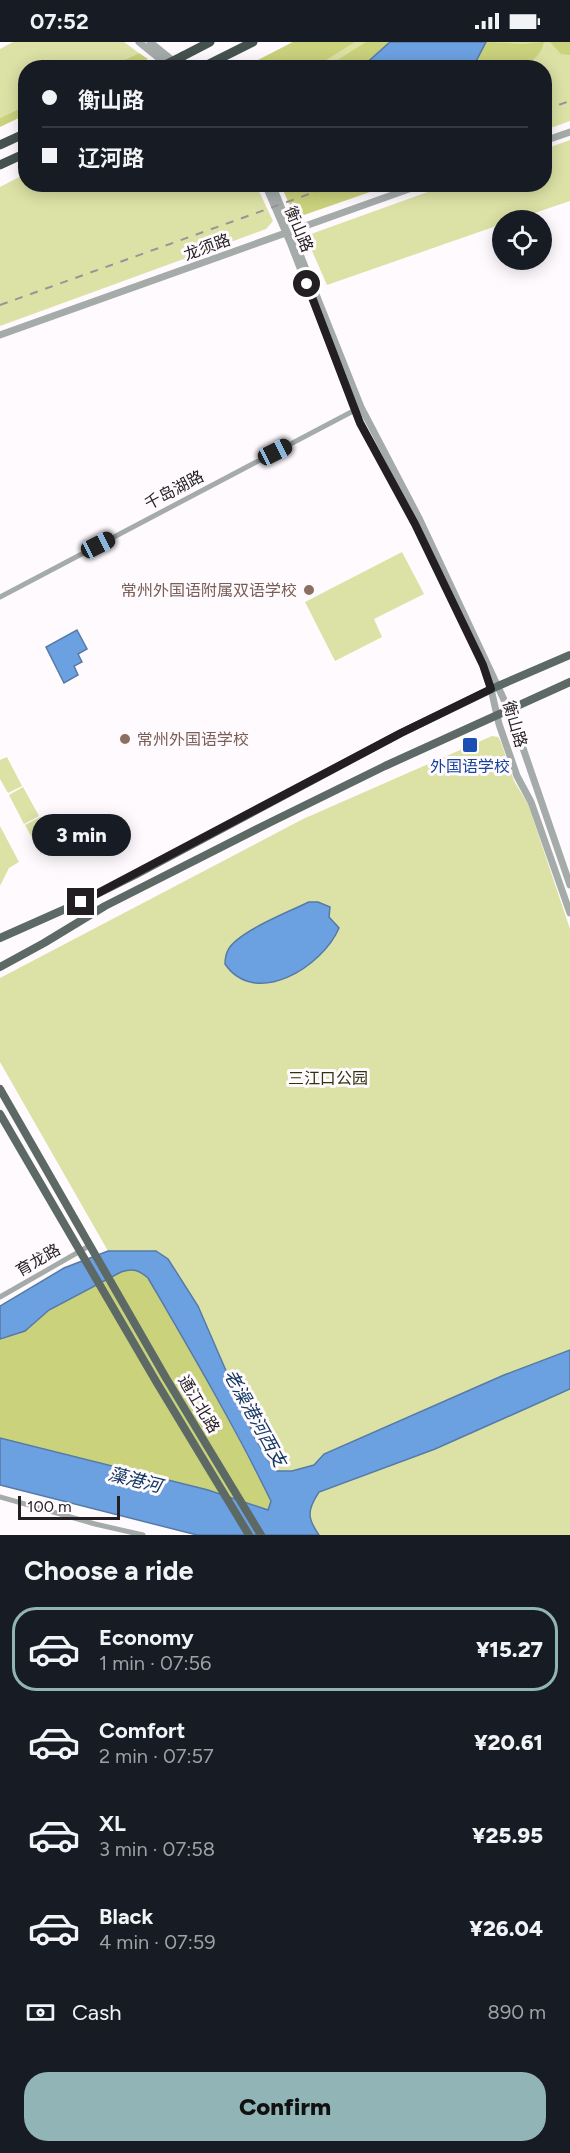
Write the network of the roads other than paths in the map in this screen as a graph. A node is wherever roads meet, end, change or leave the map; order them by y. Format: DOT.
graph roads {
  1 [pos="139,42"];
  2 [pos="150,42"];
  3 [pos="210,42"];
  4 [pos="253,42"];
  5 [pos="161,60"];
  6 [pos="172,60"];
  7 [pos="175,60"];
  8 [pos="217,60"];
  9 [pos="570,132"];
  10 [pos="18,137"];
  11 [pos="552,138"];
  12 [pos="0,145"];
  13 [pos="18,157"];
  14 [pos="0,165"];
  15 [pos="269,192"];
  16 [pos="275,192"];
  17 [pos="401,192"];
  18 [pos="289,232"];
  19 [pos="0,335"];
  20 [pos="358,409"];
  21 [pos="0,597"];
  22 [pos="570,655"];
  23 [pos="570,682"];
  24 [pos="495,688"];
  25 [pos="509,710"];
  26 [pos="498,715"];
  27 [pos="570,885"];
  28 [pos="570,913"];
  29 [pos="0,938"];
  30 [pos="0,967"];
  31 [pos="0,1089"];
  32 [pos="0,1114"];
  33 [pos="90,1248"];
  34 [pos="82,1254"];
  35 [pos="0,1297"];
  36 [pos="0,1497"];
  37 [pos="143,1535"];
  38 [pos="249,1535"];
  39 [pos="261,1535"];
  1 -- 5 [label="street"];
  2 -- 6 [label="street"];
  3 -- 7 [label="highway, bridge"];
  4 -- 8 [label="highway"];
  9 -- 11 [label="street"];
  10 -- 12 [label="highway"];
  13 -- 14 [label="highway"];
  15 -- 18 [label="street, 衡山路"];
  16 -- 18 [label="street, 衡山路"];
  17 -- 18 [label="street, 龙须路"];
  18 -- 19 [label="street, 龙须路"];
  18 -- 20 [label="street, 衡山路"];
  20 -- 21 [label="street, 千岛湖路"];
  20 -- 24 [label="street, 衡山路"];
  22 -- 24 [label="main road"];
  23 -- 25 [label="main road"];
  24 -- 25 [label="street, 衡山路"];
  24 -- 26 [label="street, 衡山路"];
  24 -- 29 [label="main road"];
  25 -- 26 [label="main road"];
  25 -- 27 [label="street, 衡山路"];
  26 -- 28 [label="street, 衡山路"];
  26 -- 30 [label="main road"];
  31 -- 33 [label="main road"];
  32 -- 34 [label="main road"];
  33 -- 34 [label="street, 育龙路"];
  33 -- 39 [label="main road, 通江北路"];
  34 -- 35 [label="street, 育龙路"];
  34 -- 38 [label="main road, 通江北路"];
  36 -- 37 [label="street"];
}
